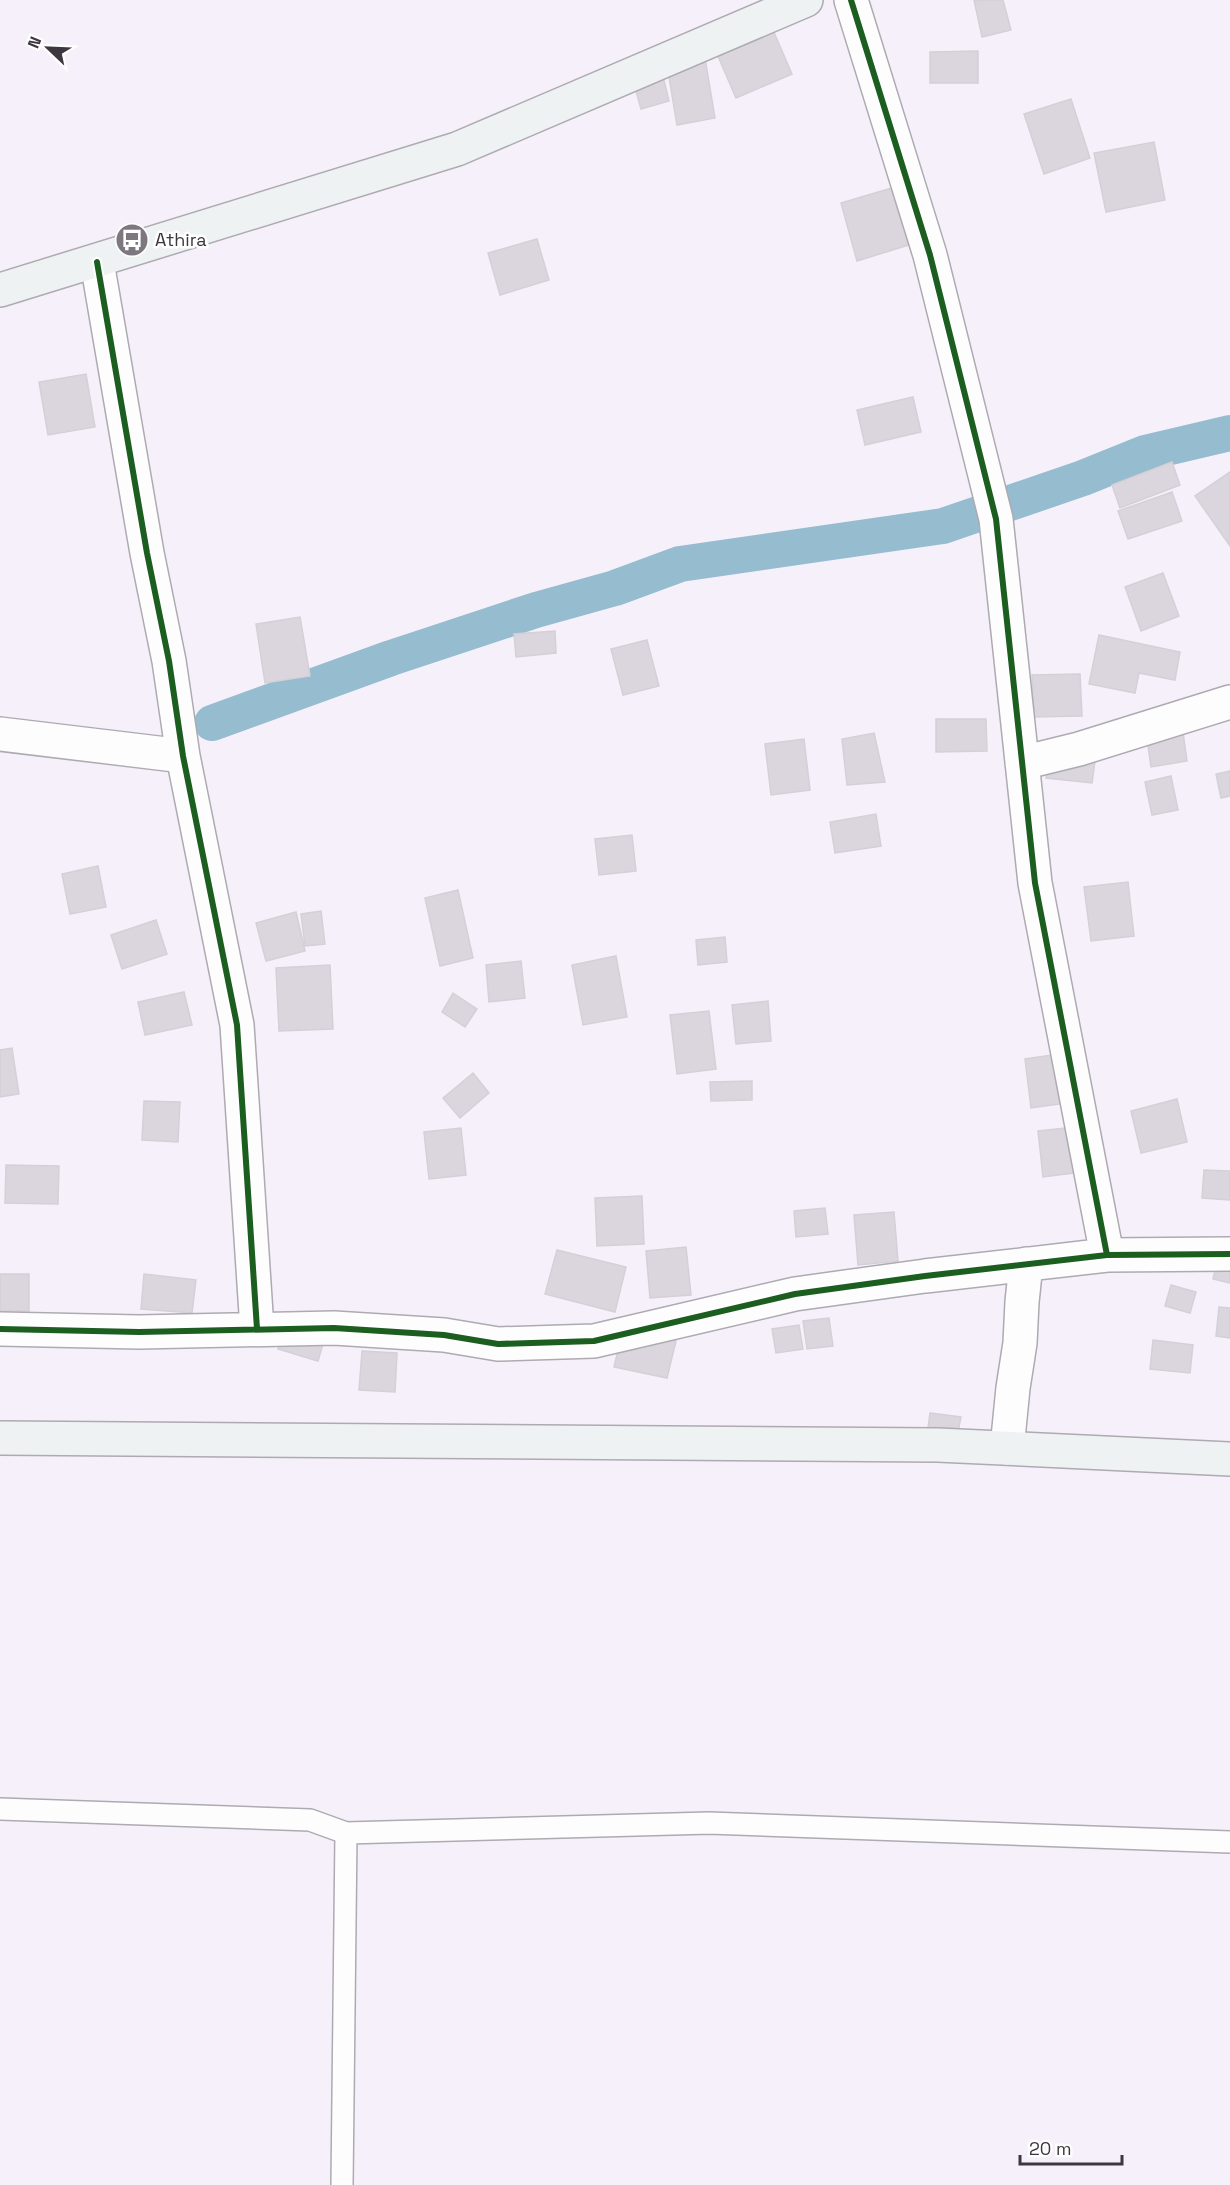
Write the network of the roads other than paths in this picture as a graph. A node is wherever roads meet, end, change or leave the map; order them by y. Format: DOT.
graph roads {
  1 [pos="806,0"];
  2 [pos="851,0"];
  3 [pos="97,262"];
  4 [pos="0,290"];
  5 [pos="1230,702"];
  6 [pos="0,735"];
  7 [pos="183,756"];
  8 [pos="1022,763"];
  9 [pos="1230,1254"];
  10 [pos="1107,1255"];
  11 [pos="1026,1264"];
  12 [pos="0,1329"];
  13 [pos="257,1329"];
  14 [pos="0,1438"];
  15 [pos="1007,1448"];
  16 [pos="1230,1459"];
  17 [pos="0,1809"];
  18 [pos="346,1833"];
  19 [pos="1230,1842"];
  20 [pos="342,2185"];
  1 -- 3 [label="main road"];
  2 -- 8 [label="street"];
  3 -- 4 [label="main road"];
  3 -- 7 [label="street"];
  5 -- 8 [label="street"];
  6 -- 7 [label="street"];
  7 -- 13 [label="street"];
  8 -- 10 [label="street"];
  9 -- 10 [label="street"];
  10 -- 11 [label="street"];
  11 -- 13 [label="street"];
  11 -- 15 [label="street"];
  12 -- 13 [label="street"];
  14 -- 15 [label="main road"];
  15 -- 16 [label="main road"];
  17 -- 18 [label="lane"];
  18 -- 19 [label="lane"];
  18 -- 20 [label="lane"];
}
